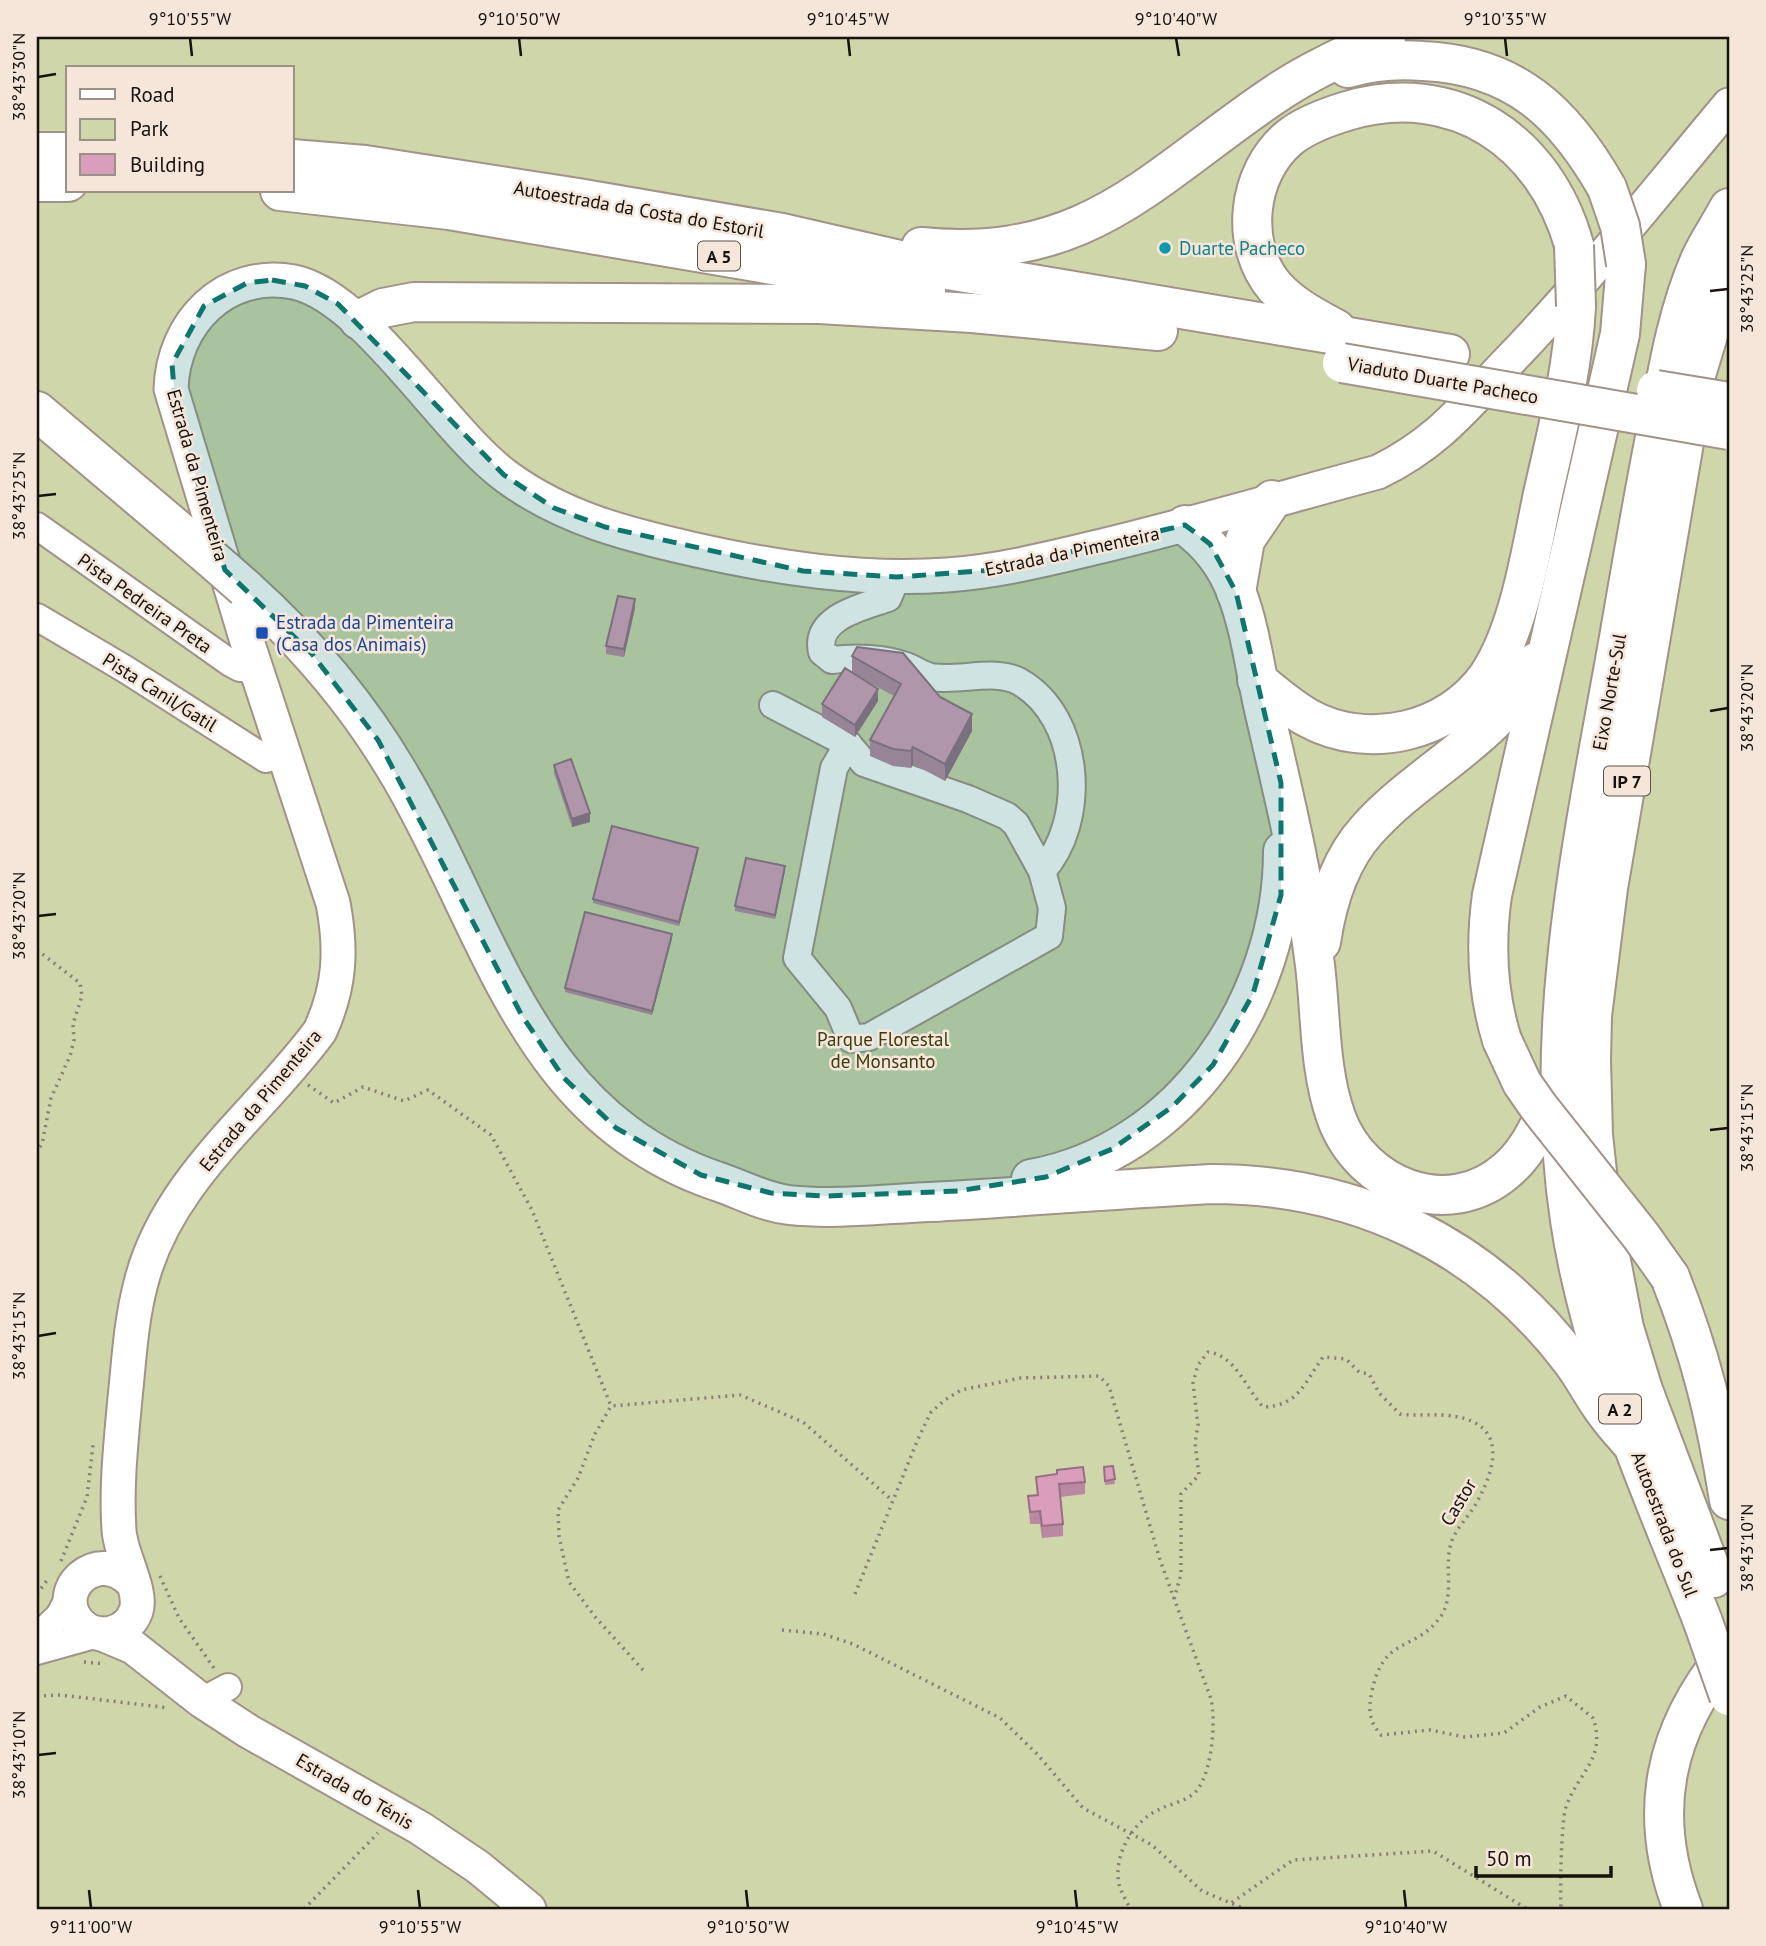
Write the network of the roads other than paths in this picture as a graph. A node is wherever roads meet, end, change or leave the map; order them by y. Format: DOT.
graph roads {
  1 [pos="1386,37"];
  2 [pos="1729,105"];
  3 [pos="1245,116"];
  4 [pos="37,152"];
  5 [pos="66,152"];
  6 [pos="294,159"];
  7 [pos="37,182"];
  8 [pos="66,182"];
  9 [pos="289,192"];
  10 [pos="1729,208"];
  11 [pos="782,233"];
  12 [pos="1729,267"];
  13 [pos="359,320"];
  14 [pos="1232,320"];
  15 [pos="1158,331"];
  16 [pos="1358,347"];
  17 [pos="1729,402"];
  18 [pos="37,411"];
  19 [pos="1729,430"];
  20 [pos="1272,500"];
  21 [pos="1185,525"];
  22 [pos="37,526"];
  23 [pos="897,577"];
  24 [pos="1236,592"];
  25 [pos="37,617"];
  26 [pos="1557,618"];
  27 [pos="257,670"];
  28 [pos="1257,680"];
  29 [pos="773,705"];
  30 [pos="284,753"];
  31 [pos="856,754"];
  32 [pos="1281,783"];
  33 [pos="1042,871"];
  34 [pos="1316,975"];
  35 [pos="1558,1081"];
  36 [pos="728,1185"];
  37 [pos="1582,1187"];
  38 [pos="1637,1450"];
  39 [pos="117,1492"];
  40 [pos="1729,1500"];
  41 [pos="66,1577"];
  42 [pos="142,1583"];
  43 [pos="1719,1617"];
  44 [pos="100,1634"];
  45 [pos="37,1637"];
  46 [pos="37,1651"];
  47 [pos="1729,1652"];
  48 [pos="195,1694"];
  49 [pos="1729,1696"];
  50 [pos="529,1909"];
  51 [pos="1683,1909"];
  1 -- 3 [label="highway"];
  2 -- 20 [label="main road, Estrada da Pimenteira"];
  3 -- 11 [label="highway"];
  3 -- 26 [label="highway, bridge"];
  4 -- 5 [label="highway"];
  6 -- 11 [label="highway, Autoestrada da Costa do Estoril / A 5"];
  7 -- 8 [label="highway"];
  9 -- 15 [label="highway, Autoestrada da Costa do Estoril / A 5"];
  10 -- 35 [label="highway, Eixo Norte-Sul / IP 7"];
  11 -- 14 [label="highway, Autoestrada da Costa do Estoril / A 5"];
  12 -- 37 [label="highway, Eixo Norte-Sul / IP 7"];
  13 -- 15 [label="highway"];
  13 -- 23 [label="main road, Estrada da Pimenteira"];
  13 -- 27 [label="main road, Estrada da Pimenteira"];
  14 -- 16 [label="highway, Viaduto Duarte Pacheco"];
  15 -- 16 [label="highway, Viaduto Duarte Pacheco"];
  16 -- 17 [label="highway, Viaduto Duarte Pacheco, bridge"];
  16 -- 19 [label="highway, Viaduto Duarte Pacheco, bridge"];
  16 -- 28 [label="highway, bridge"];
  18 -- 36 [label="highway, bridge"];
  20 -- 21 [label="main road, Estrada da Pimenteira"];
  20 -- 24 [label="highway"];
  21 -- 23 [label="main road, Estrada da Pimenteira"];
  21 -- 24 [label="highway"];
  22 -- 27 [label="street, Pista Pedreira Preta"];
  23 -- 33 [label="street"];
  24 -- 28 [label="highway"];
  25 -- 30 [label="street, Pista Canil/Gatil"];
  26 -- 34 [label="highway"];
  26 -- 40 [label="highway, bridge"];
  27 -- 30 [label="main road, Estrada da Pimenteira"];
  28 -- 32 [label="highway"];
  29 -- 31 [label="street"];
  30 -- 39 [label="main road, Estrada da Pimenteira"];
  31 -- 33 [label="street"];
  31 -- 33 [label="street"];
  32 -- 34 [label="highway"];
  32 -- 36 [label="highway"];
  34 -- 35 [label="highway"];
  35 -- 37 [label="highway, Eixo Norte-Sul / IP 7"];
  36 -- 38 [label="highway"];
  37 -- 38 [label="highway, Autoestrada do Sul / A 2"];
  37 -- 43 [label="highway, Autoestrada do Sul / A 2"];
  38 -- 43 [label="highway, Autoestrada do Sul / A 2"];
  39 -- 41 [label="main road, Estrada da Pimenteira"];
  39 -- 42 [label="main road, Estrada da Pimenteira"];
  41 -- 42 [label="main road"];
  41 -- 44 [label="main road"];
  41 -- 45 [label="street, Estrada da Pimenteira"];
  42 -- 44 [label="main road"];
  42 -- 48 [label="main road, Estrada do Ténis"];
  43 -- 49 [label="highway, Autoestrada do Sul / A 2, bridge"];
  44 -- 46 [label="street"];
  44 -- 48 [label="main road, Estrada do Ténis"];
  47 -- 51 [label="highway"];
  48 -- 50 [label="main road, Estrada do Ténis"];
}
